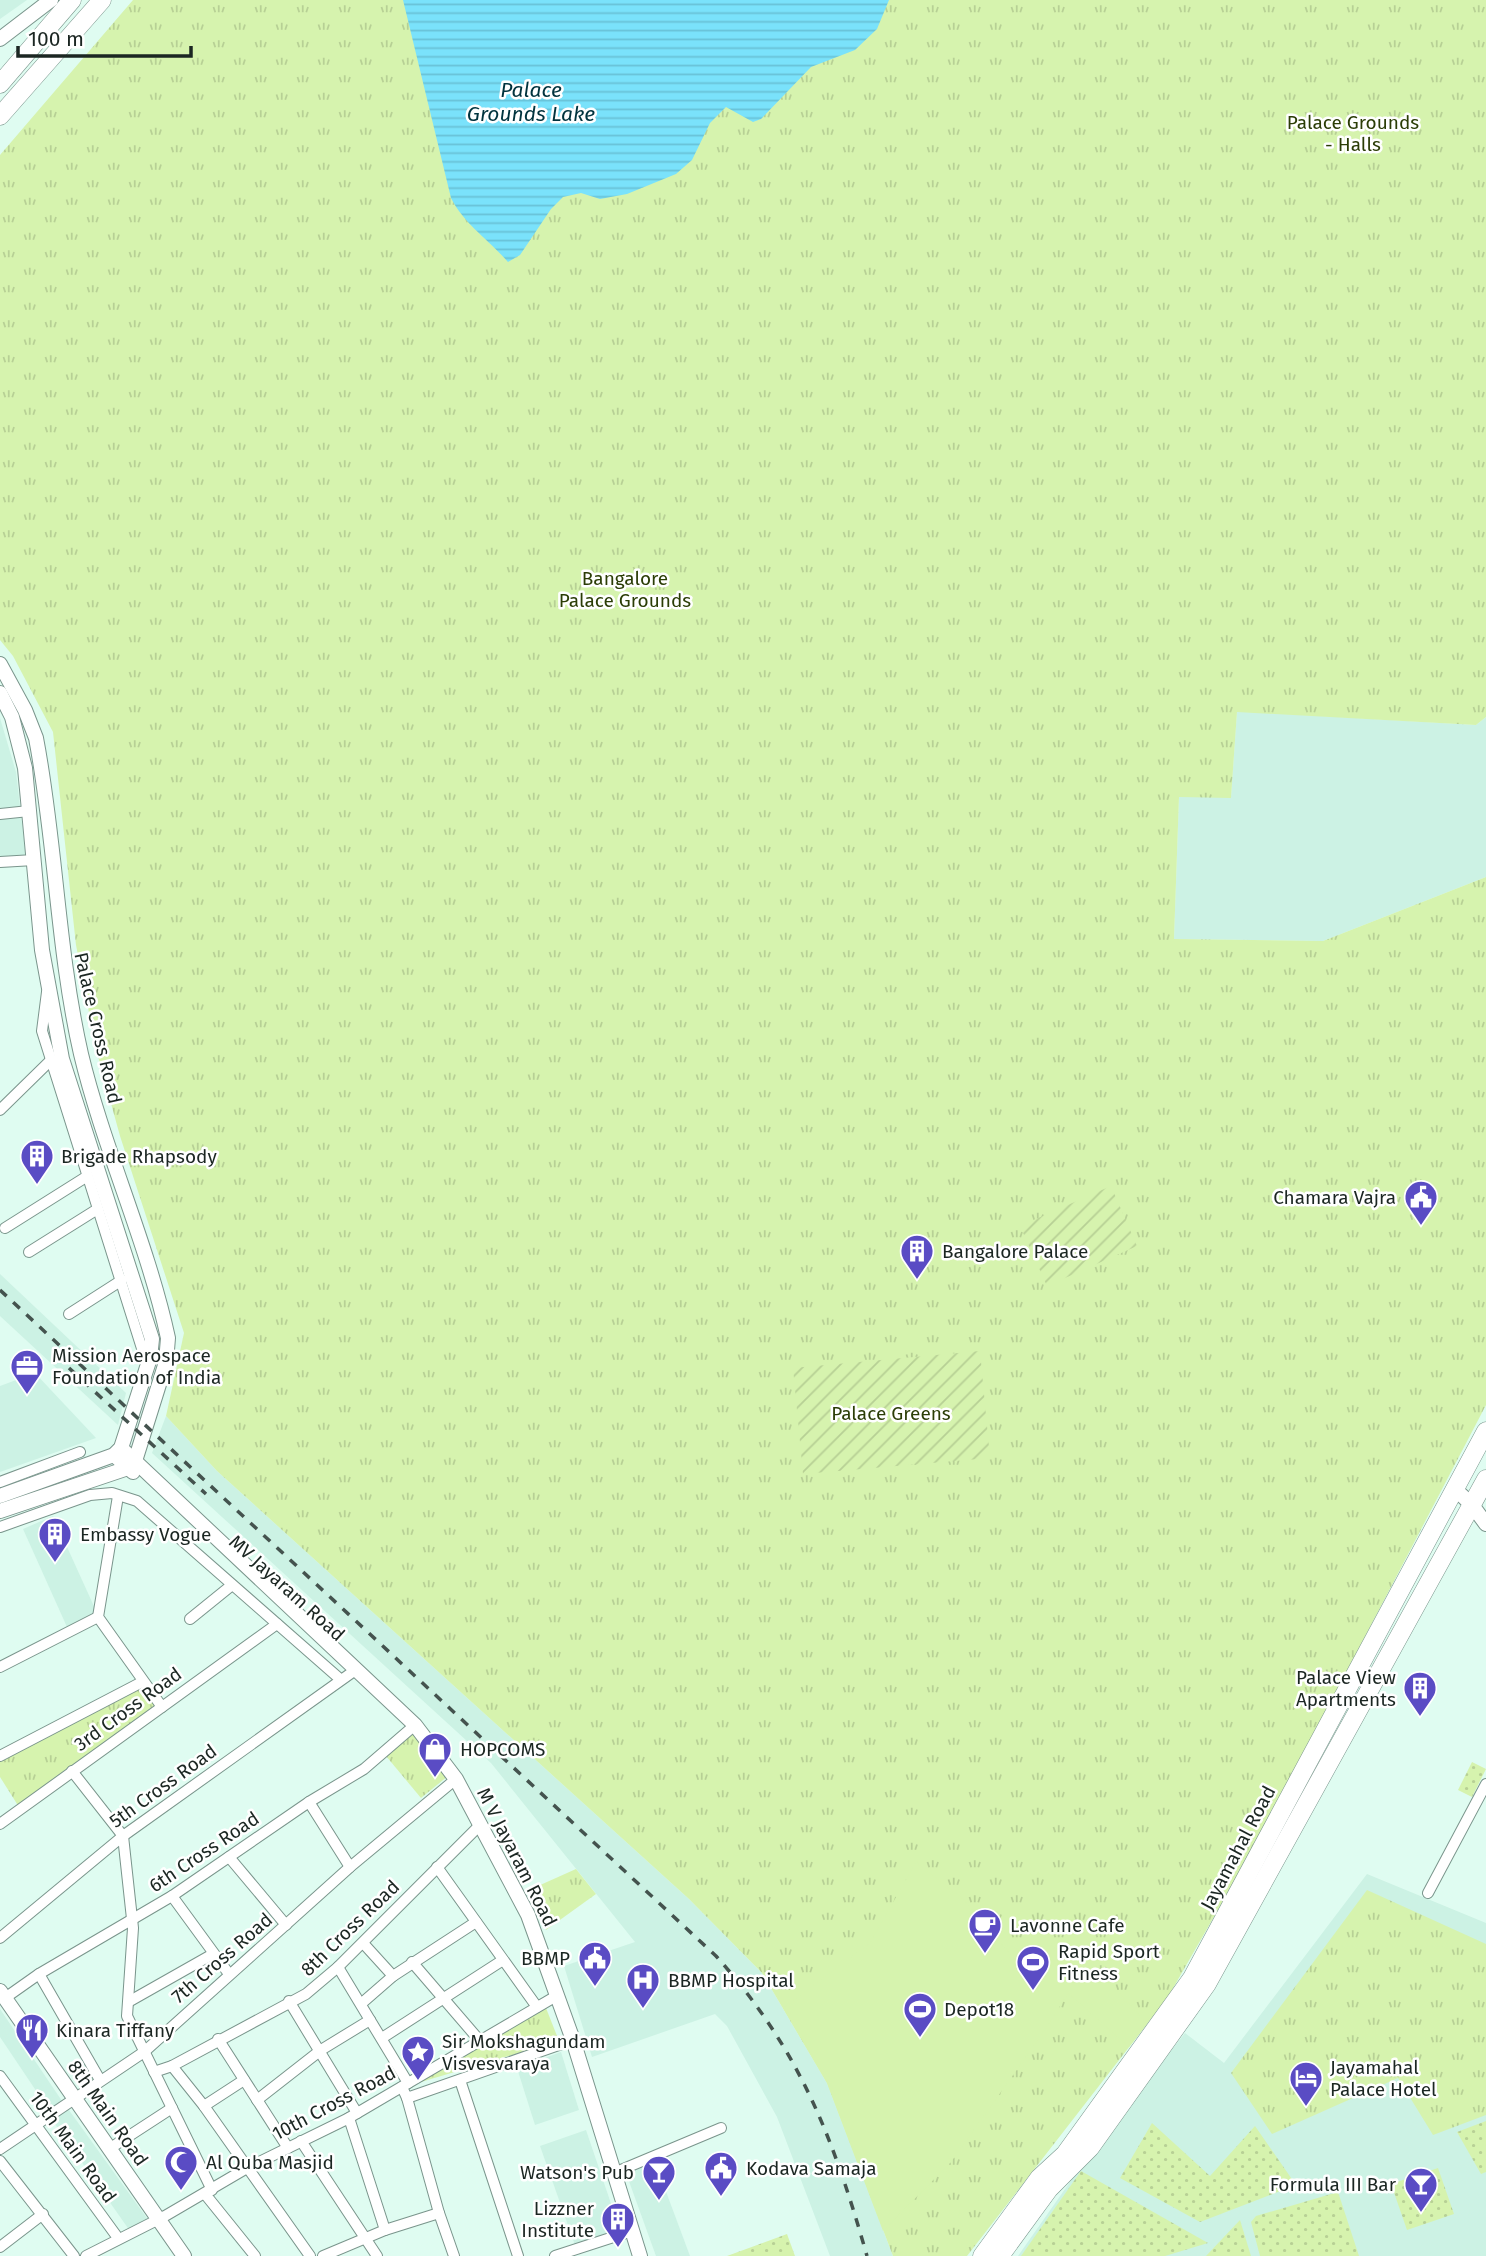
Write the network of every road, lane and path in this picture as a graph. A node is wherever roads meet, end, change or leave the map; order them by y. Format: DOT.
graph roads {
  1 [pos="51,0"];
  2 [pos="72,0"];
  3 [pos="102,0"];
  4 [pos="0,39"];
  5 [pos="0,84"];
  6 [pos="0,117"];
  7 [pos="0,664"];
  8 [pos="0,693"];
  9 [pos="29,811"];
  10 [pos="0,814"];
  11 [pos="34,860"];
  12 [pos="0,862"];
  13 [pos="60,947"];
  14 [pos="43,950"];
  15 [pos="48,982"];
  16 [pos="51,1060"];
  17 [pos="0,1110"];
  18 [pos="86,1177"];
  19 [pos="96,1210"];
  20 [pos="5,1228"];
  21 [pos="29,1252"];
  22 [pos="122,1280"];
  23 [pos="69,1314"];
  24 [pos="145,1359"];
  25 [pos="140,1386"];
  26 [pos="155,1398"];
  27 [pos="1486,1431"];
  28 [pos="117,1451"];
  29 [pos="80,1452"];
  30 [pos="132,1464"];
  31 [pos="1486,1479"];
  32 [pos="0,1482"];
  33 [pos="1455,1489"];
  34 [pos="0,1496"];
  35 [pos="118,1496"];
  36 [pos="1472,1505"];
  37 [pos="0,1511"];
  38 [pos="1486,1524"];
  39 [pos="0,1527"];
  40 [pos="232,1585"];
  41 [pos="98,1618"];
  42 [pos="190,1619"];
  43 [pos="277,1624"];
  44 [pos="349,1666"];
  45 [pos="0,1667"];
  46 [pos="340,1679"];
  47 [pos="142,1682"];
  48 [pos="162,1707"];
  49 [pos="415,1725"];
  50 [pos="0,1756"];
  51 [pos="72,1771"];
  52 [pos="456,1779"];
  53 [pos="1486,1784"];
  54 [pos="309,1802"];
  55 [pos="0,1824"];
  56 [pos="480,1826"];
  57 [pos="123,1836"];
  58 [pos="229,1857"];
  59 [pos="351,1867"];
  60 [pos="438,1867"];
  61 [pos="1428,1893"];
  62 [pos="172,1896"];
  63 [pos="131,1921"];
  64 [pos="476,1922"];
  65 [pos="286,1925"];
  66 [pos="0,1938"];
  67 [pos="363,1943"];
  68 [pos="214,1954"];
  69 [pos="503,1960"];
  70 [pos="412,1962"];
  71 [pos="338,1967"];
  72 [pos="39,1974"];
  73 [pos="229,1974"];
  74 [pos="393,1976"];
  75 [pos="2,1995"];
  76 [pos="558,1995"];
  77 [pos="443,2000"];
  78 [pos="130,2001"];
  79 [pos="289,2001"];
  80 [pos="362,2003"];
  81 [pos="537,2007"];
  82 [pos="370,2020"];
  83 [pos="382,2038"];
  84 [pos="218,2039"];
  85 [pos="573,2040"];
  86 [pos="480,2041"];
  87 [pos="321,2050"];
  88 [pos="144,2052"];
  89 [pos="172,2066"];
  90 [pos="154,2072"];
  91 [pos="0,2076"];
  92 [pos="100,2080"];
  93 [pos="244,2080"];
  94 [pos="460,2080"];
  95 [pos="405,2085"];
  96 [pos="73,2098"];
  97 [pos="407,2098"];
  98 [pos="257,2100"];
  99 [pos="204,2106"];
  100 [pos="172,2108"];
  101 [pos="353,2115"];
  102 [pos="36,2125"];
  103 [pos="721,2128"];
  104 [pos="301,2141"];
  105 [pos="288,2148"];
  106 [pos="0,2149"];
  107 [pos="109,2149"];
  108 [pos="0,2161"];
  109 [pos="1076,2164"];
  110 [pos="247,2168"];
  111 [pos="616,2172"];
  112 [pos="208,2192"];
  113 [pos="439,2213"];
  114 [pos="43,2214"];
  115 [pos="159,2220"];
  116 [pos="385,2230"];
  117 [pos="632,2231"];
  118 [pos="118,2238"];
  119 [pos="367,2239"];
  120 [pos="0,2247"];
  121 [pos="71,2255"];
  122 [pos="86,2256"];
  123 [pos="184,2256"];
  124 [pos="255,2256"];
  125 [pos="310,2256"];
  126 [pos="323,2256"];
  127 [pos="377,2256"];
  128 [pos="454,2256"];
  129 [pos="518,2256"];
  130 [pos="555,2256"];
  131 [pos="640,2256"];
  132 [pos="982,2256"];
  133 [pos="1000,2256"];
  134 [pos="1014,2256"];
  1 -- 4 [label="street"];
  2 -- 5 [label="main road"];
  3 -- 6 [label="main road"];
  7 -- 13 [label="street, Palace Cross Road"];
  8 -- 9 [label="street, Palace Cross Road"];
  9 -- 10 [label="street"];
  9 -- 11 [label="street, Palace Cross Road"];
  11 -- 12 [label="street"];
  11 -- 14 [label="street, Palace Cross Road"];
  13 -- 14 [label="street"];
  13 -- 26 [label="street, Palace Cross Road"];
  14 -- 15 [label="street, Palace Cross Road"];
  15 -- 16 [label="street"];
  15 -- 25 [label="street, Palace Cross Road"];
  16 -- 17 [label="street"];
  16 -- 18 [label="street"];
  18 -- 19 [label="street"];
  18 -- 20 [label="street"];
  19 -- 21 [label="street"];
  19 -- 22 [label="street"];
  22 -- 23 [label="street"];
  22 -- 24 [label="street"];
  25 -- 26 [label="street"];
  25 -- 28 [label="street, Palace Cross Road"];
  26 -- 30 [label="street, Palace Cross Road"];
  27 -- 33 [label="main road, Jayamahal Road"];
  28 -- 30 [label="street, MV Jayaram Road"];
  28 -- 34 [label="street"];
  29 -- 32 [label="street"];
  30 -- 37 [label="street"];
  30 -- 44 [label="street, MV Jayaram Road"];
  31 -- 36 [label="main road, Jayamahal Road"];
  33 -- 36 [label="street"];
  33 -- 132 [label="main road, Jayamahal Road"];
  35 -- 39 [label="street"];
  35 -- 40 [label="street"];
  35 -- 41 [label="street"];
  36 -- 38 [label="street"];
  36 -- 109 [label="main road, Jayamahal Road"];
  40 -- 42 [label="street"];
  40 -- 43 [label="street"];
  41 -- 45 [label="street"];
  41 -- 47 [label="street"];
  43 -- 46 [label="street"];
  43 -- 48 [label="street, 3rd Cross Road"];
  44 -- 46 [label="street, 5th Cross Road"];
  44 -- 49 [label="street, M V Jayaram Road"];
  46 -- 57 [label="street, 5th Cross Road"];
  47 -- 48 [label="street"];
  47 -- 50 [label="street"];
  48 -- 51 [label="street, 3rd Cross Road"];
  49 -- 52 [label="street, M V Jayaram Road"];
  49 -- 54 [label="street, 6th Cross Road"];
  51 -- 55 [label="street, 3rd Cross Road"];
  51 -- 57 [label="street"];
  52 -- 56 [label="street, M V Jayaram Road"];
  52 -- 59 [label="street, 7th Cross Road"];
  53 -- 61 [label="street"];
  54 -- 58 [label="street, 6th Cross Road"];
  54 -- 59 [label="street"];
  56 -- 60 [label="street, 8th Cross Road"];
  56 -- 76 [label="street, M V Jayaram Road"];
  57 -- 63 [label="street"];
  57 -- 66 [label="street, 5th Cross Road"];
  58 -- 62 [label="street, 6th Cross Road"];
  58 -- 65 [label="street"];
  59 -- 65 [label="street, 7th Cross Road"];
  60 -- 64 [label="street"];
  60 -- 67 [label="street, 8th Cross Road"];
  62 -- 63 [label="street, 6th Cross Road"];
  62 -- 68 [label="street"];
  63 -- 72 [label="street, 6th Cross Road"];
  63 -- 78 [label="street"];
  64 -- 69 [label="street"];
  64 -- 70 [label="street"];
  65 -- 73 [label="street, 7th Cross Road"];
  67 -- 71 [label="street, 8th Cross Road"];
  67 -- 74 [label="street"];
  68 -- 73 [label="street"];
  68 -- 78 [label="street"];
  69 -- 77 [label="street"];
  69 -- 81 [label="street"];
  70 -- 74 [label="street"];
  70 -- 77 [label="street"];
  71 -- 79 [label="street, 8th Cross Road"];
  71 -- 80 [label="street"];
  72 -- 75 [label="street, 6th Cross Road"];
  72 -- 92 [label="street"];
  73 -- 88 [label="street, 7th Cross Road"];
  74 -- 80 [label="street"];
  75 -- 96 [label="street, 8th Main Road"];
  76 -- 81 [label="street, 10th Cross Road"];
  76 -- 85 [label="street, M V Jayaram Road"];
  77 -- 83 [label="street"];
  77 -- 86 [label="street"];
  78 -- 88 [label="street"];
  79 -- 84 [label="street, 8th Cross Road"];
  79 -- 87 [label="street"];
  80 -- 82 [label="street"];
  81 -- 86 [label="street, 10th Cross Road"];
  82 -- 83 [label="street"];
  82 -- 87 [label="street"];
  83 -- 95 [label="street"];
  84 -- 89 [label="street, 8th Cross Road"];
  84 -- 93 [label="street"];
  85 -- 94 [label="street"];
  85 -- 111 [label="street, M V Jayaram Road"];
  86 -- 95 [label="street, 10th Cross Road"];
  87 -- 98 [label="street"];
  87 -- 101 [label="street"];
  88 -- 90 [label="street"];
  88 -- 92 [label="street, 7th Cross Road"];
  89 -- 90 [label="street, 8th Cross Road"];
  89 -- 99 [label="street"];
  90 -- 100 [label="street"];
  91 -- 102 [label="street, 10th Main Road"];
  92 -- 96 [label="street, 7th Cross Road"];
  93 -- 98 [label="street"];
  93 -- 99 [label="street"];
  94 -- 97 [label="street"];
  94 -- 129 [label="street"];
  95 -- 97 [label="street"];
  95 -- 101 [label="street, 10th Cross Road"];
  96 -- 102 [label="street, 7th Cross Road"];
  96 -- 107 [label="street, 8th Main Road"];
  97 -- 113 [label="street"];
  98 -- 105 [label="street"];
  99 -- 110 [label="street"];
  100 -- 107 [label="street"];
  100 -- 112 [label="street"];
  101 -- 104 [label="street, 10th Cross Road"];
  101 -- 116 [label="street"];
  102 -- 106 [label="street, 7th Cross Road"];
  102 -- 118 [label="street, 10th Main Road"];
  103 -- 111 [label="street"];
  104 -- 105 [label="street, 10th Cross Road"];
  104 -- 119 [label="street"];
  105 -- 110 [label="street, 10th Cross Road"];
  107 -- 115 [label="street, 8th Main Road"];
  108 -- 114 [label="street"];
  109 -- 133 [label="main road, Jayamahal Road"];
  109 -- 134 [label="main road"];
  110 -- 112 [label="street, 10th Cross Road"];
  110 -- 125 [label="street"];
  111 -- 117 [label="street, M V Jayaram Road"];
  112 -- 115 [label="street, 10th Cross Road"];
  112 -- 124 [label="street"];
  113 -- 116 [label="street"];
  113 -- 128 [label="street"];
  114 -- 120 [label="street"];
  114 -- 121 [label="street"];
  115 -- 118 [label="street, 10th Cross Road"];
  115 -- 123 [label="street, 8th Main Road"];
  116 -- 119 [label="street"];
  117 -- 130 [label="street"];
  117 -- 131 [label="street, M V Jayaram Road"];
  118 -- 122 [label="street, 10th Cross Road"];
  119 -- 126 [label="street"];
  119 -- 127 [label="street"];
}
